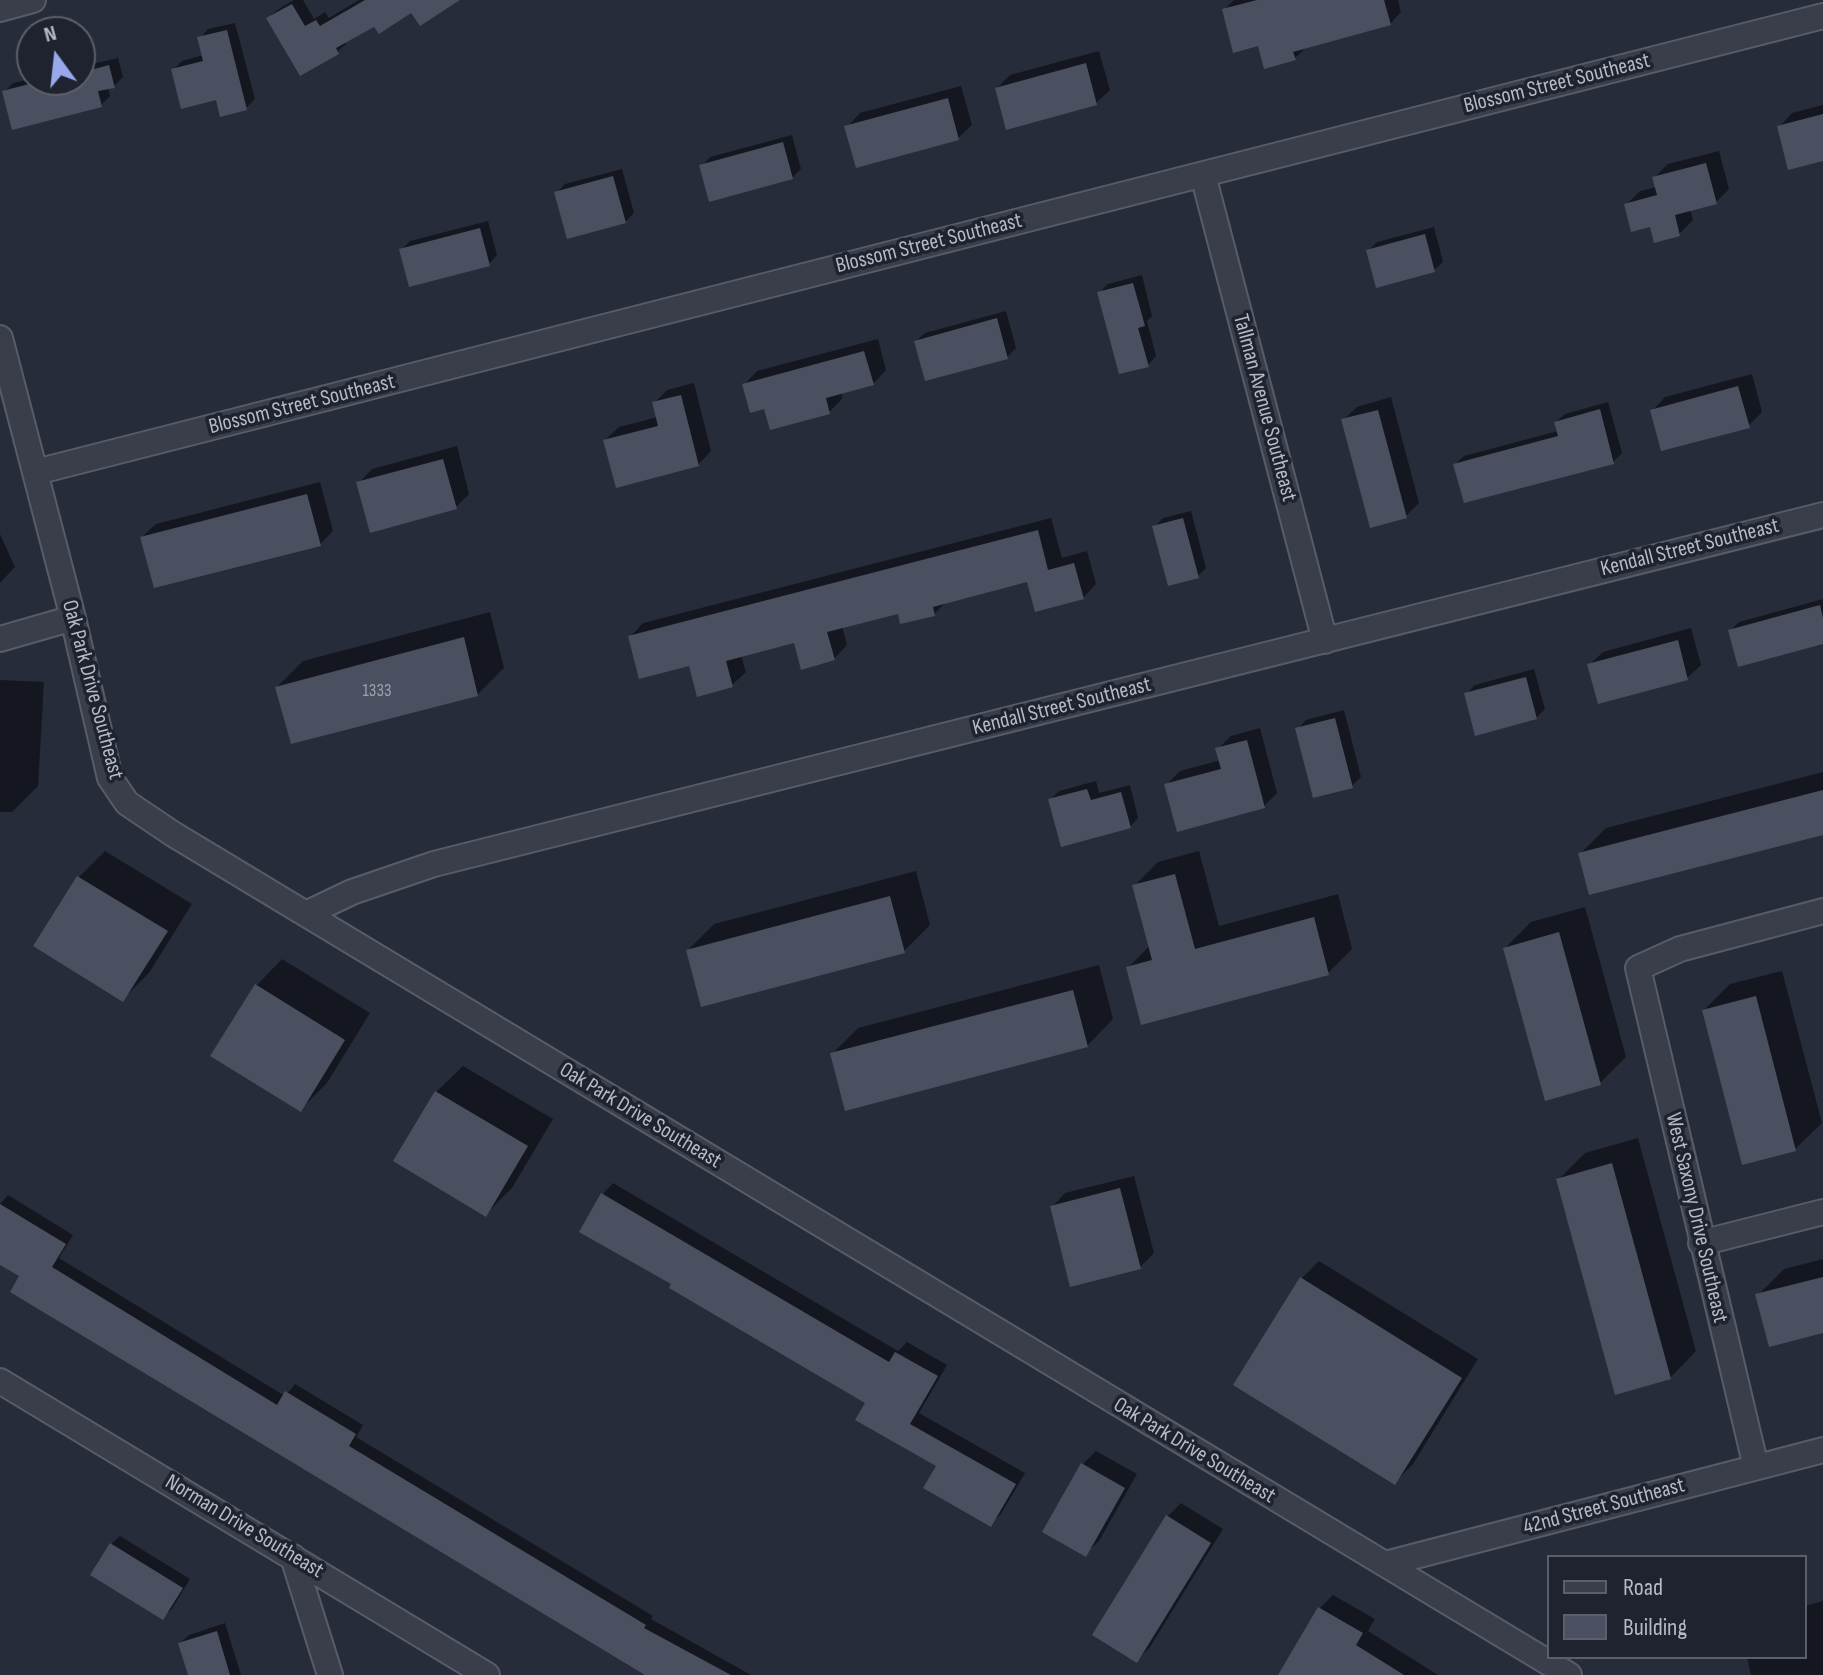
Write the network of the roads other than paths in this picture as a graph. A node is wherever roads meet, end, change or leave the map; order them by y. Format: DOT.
graph roads {
  1 [pos="33,0"];
  2 [pos="0,9"];
  3 [pos="1823,16"];
  4 [pos="1203,175"];
  5 [pos="0,338"];
  6 [pos="36,472"];
  7 [pos="1823,515"];
  8 [pos="73,618"];
  9 [pos="0,639"];
  10 [pos="1325,641"];
  11 [pos="1823,911"];
  12 [pos="306,914"];
  13 [pos="1823,1212"];
  14 [pos="1701,1243"];
  15 [pos="0,1381"];
  16 [pos="1823,1450"];
  17 [pos="1756,1467"];
  18 [pos="293,1557"];
  19 [pos="1385,1564"];
  20 [pos="330,1675"];
  21 [pos="487,1675"];
  22 [pos="1569,1675"];
  1 -- 2 [label="street"];
  3 -- 4 [label="street, Blossom Street Southeast"];
  4 -- 6 [label="street, Blossom Street Southeast"];
  4 -- 10 [label="street, Tallman Avenue Southeast"];
  5 -- 6 [label="street, Oak Park Drive Southeast"];
  6 -- 8 [label="street, Oak Park Drive Southeast"];
  7 -- 10 [label="street, Kendall Street Southeast"];
  8 -- 9 [label="street"];
  8 -- 12 [label="street, Oak Park Drive Southeast"];
  10 -- 12 [label="street, Kendall Street Southeast"];
  11 -- 14 [label="street, West Saxony Drive Southeast"];
  12 -- 19 [label="street, Oak Park Drive Southeast"];
  13 -- 14 [label="street"];
  14 -- 17 [label="street, West Saxony Drive Southeast"];
  15 -- 18 [label="street, Norman Drive Southeast"];
  16 -- 17 [label="street, 42nd Street Southeast"];
  17 -- 19 [label="street, 42nd Street Southeast"];
  18 -- 20 [label="street"];
  18 -- 21 [label="street, Norman Drive Southeast"];
  19 -- 22 [label="street, Oak Park Drive Southeast"];
}
